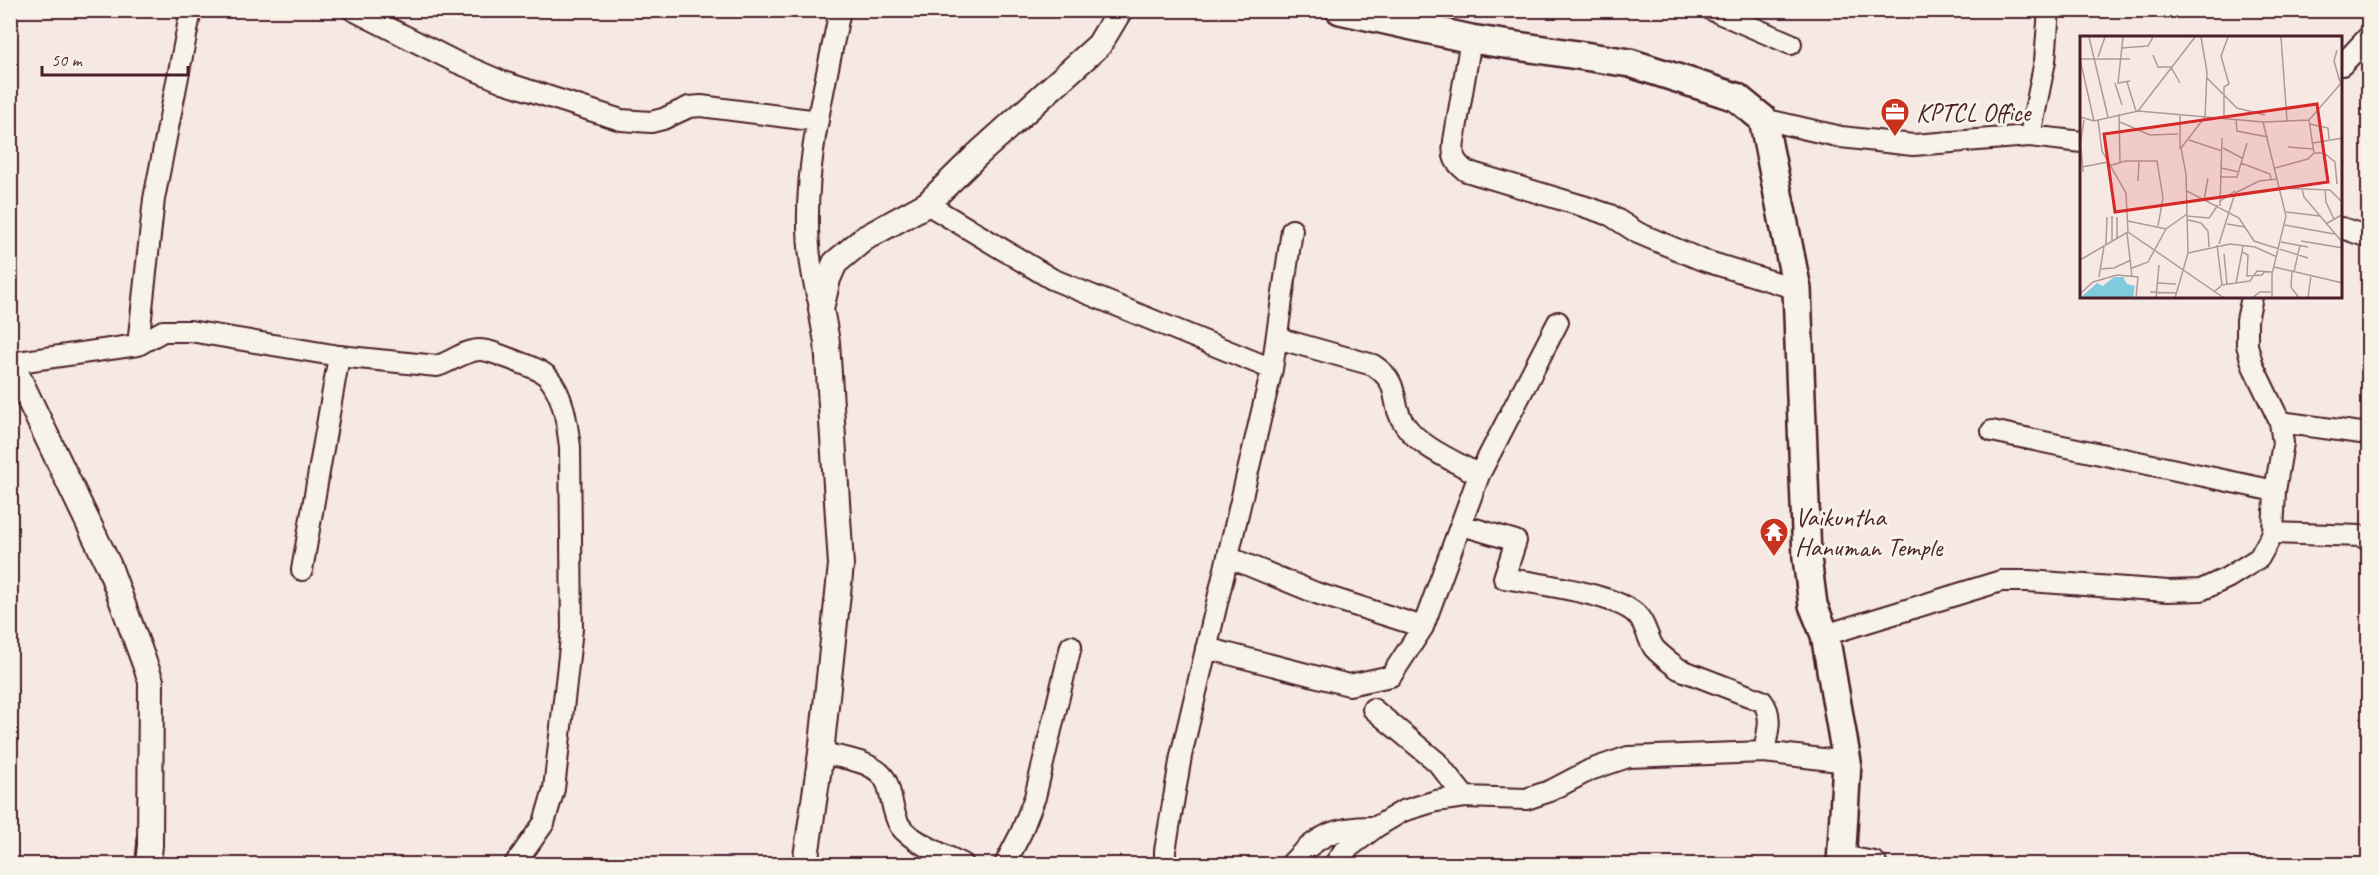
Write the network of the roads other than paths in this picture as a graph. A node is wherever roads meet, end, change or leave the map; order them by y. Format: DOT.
graph roads {
  1 [pos="191,10"];
  2 [pos="353,10"];
  3 [pos="840,10"];
  4 [pos="1120,10"];
  5 [pos="1712,10"];
  6 [pos="2049,10"];
  7 [pos="1342,11"];
  8 [pos="2368,37"];
  9 [pos="1471,39"];
  10 [pos="1791,44"];
  11 [pos="2343,64"];
  12 [pos="1763,119"];
  13 [pos="818,121"];
  14 [pos="2030,136"];
  15 [pos="2080,142"];
  16 [pos="927,204"];
  17 [pos="2343,228"];
  18 [pos="1292,230"];
  19 [pos="2368,237"];
  20 [pos="1797,289"];
  21 [pos="2252,298"];
  22 [pos="821,309"];
  23 [pos="1558,322"];
  24 [pos="1277,338"];
  25 [pos="138,345"];
  26 [pos="339,356"];
  27 [pos="11,362"];
  28 [pos="1272,369"];
  29 [pos="2280,422"];
  30 [pos="1992,431"];
  31 [pos="2368,434"];
  32 [pos="1479,475"];
  33 [pos="2275,491"];
  34 [pos="1462,525"];
  35 [pos="2273,533"];
  36 [pos="2368,540"];
  37 [pos="1228,558"];
  38 [pos="302,570"];
  39 [pos="1423,627"];
  40 [pos="1825,635"];
  41 [pos="1071,646"];
  42 [pos="1206,648"];
  43 [pos="1373,709"];
  44 [pos="1764,752"];
  45 [pos="821,753"];
  46 [pos="1847,762"];
  47 [pos="1465,797"];
  48 [pos="1376,827"];
  49 [pos="1841,861"];
  50 [pos="148,864"];
  51 [pos="516,864"];
  52 [pos="805,864"];
  53 [pos="963,864"];
  54 [pos="1005,864"];
  55 [pos="1165,864"];
  56 [pos="1291,864"];
  57 [pos="1335,864"];
  58 [pos="1874,864"];
  1 -- 25 [label="street"];
  2 -- 13 [label="street"];
  3 -- 13 [label="street"];
  4 -- 16 [label="street"];
  5 -- 10 [label="street"];
  6 -- 14 [label="street"];
  7 -- 9 [label="main road"];
  8 -- 11 [label="street"];
  9 -- 12 [label="main road"];
  9 -- 20 [label="street"];
  12 -- 14 [label="street"];
  12 -- 20 [label="main road"];
  13 -- 22 [label="street"];
  14 -- 15 [label="street"];
  16 -- 22 [label="street"];
  16 -- 28 [label="street"];
  17 -- 19 [label="street"];
  18 -- 24 [label="street"];
  20 -- 40 [label="main road"];
  21 -- 29 [label="street"];
  22 -- 45 [label="street"];
  23 -- 32 [label="street"];
  24 -- 28 [label="street"];
  24 -- 32 [label="street"];
  25 -- 26 [label="street"];
  25 -- 27 [label="street"];
  26 -- 38 [label="street"];
  26 -- 51 [label="street"];
  27 -- 50 [label="street"];
  28 -- 37 [label="street"];
  29 -- 31 [label="street"];
  29 -- 33 [label="street"];
  30 -- 33 [label="street"];
  32 -- 34 [label="street"];
  33 -- 35 [label="street"];
  34 -- 39 [label="street"];
  34 -- 44 [label="street"];
  35 -- 36 [label="street"];
  35 -- 40 [label="street"];
  37 -- 39 [label="street"];
  37 -- 42 [label="street"];
  39 -- 42 [label="street"];
  40 -- 46 [label="main road"];
  41 -- 54 [label="street"];
  42 -- 55 [label="street"];
  43 -- 47 [label="street"];
  44 -- 46 [label="street"];
  44 -- 47 [label="street"];
  45 -- 52 [label="street"];
  45 -- 53 [label="street"];
  46 -- 49 [label="main road"];
  47 -- 48 [label="street"];
  48 -- 56 [label="street"];
  48 -- 57 [label="street"];
  49 -- 58 [label="street"];
}
